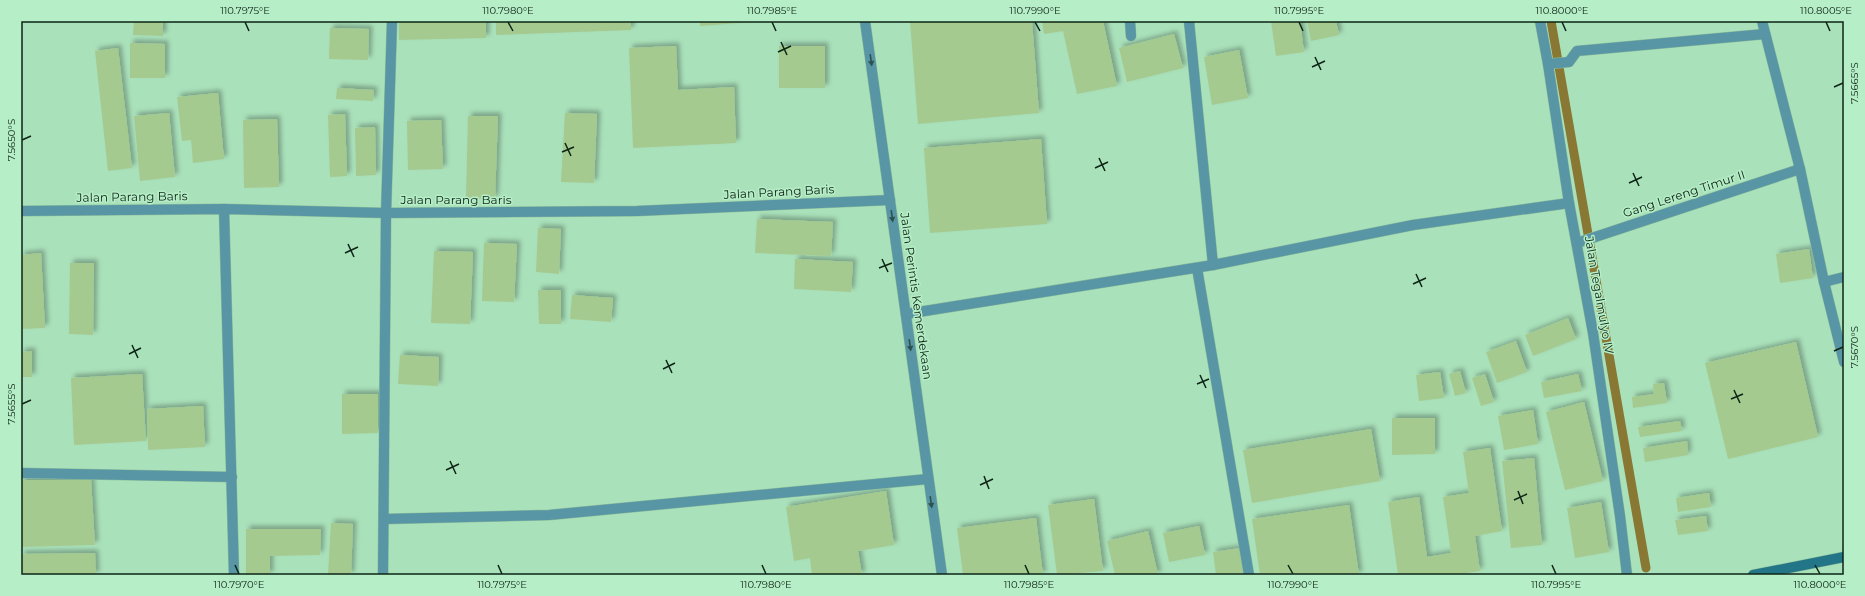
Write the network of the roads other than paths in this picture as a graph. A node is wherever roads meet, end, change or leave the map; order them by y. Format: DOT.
graph roads {
  1 [pos="392,21"];
  2 [pos="866,21"];
  3 [pos="1130,21"];
  4 [pos="1189,21"];
  5 [pos="1540,21"];
  6 [pos="1762,21"];
  7 [pos="1765,34"];
  8 [pos="1132,36"];
  9 [pos="1551,64"];
  10 [pos="1800,169"];
  11 [pos="890,200"];
  12 [pos="1569,203"];
  13 [pos="224,208"];
  14 [pos="21,211"];
  15 [pos="386,213"];
  16 [pos="1581,242"];
  17 [pos="1213,265"];
  18 [pos="1197,268"];
  19 [pos="1844,277"];
  20 [pos="1824,282"];
  21 [pos="906,314"];
  22 [pos="1844,362"];
  23 [pos="21,473"];
  24 [pos="232,477"];
  25 [pos="928,480"];
  26 [pos="384,519"];
  27 [pos="1844,557"];
  28 [pos="234,575"];
  29 [pos="383,575"];
  30 [pos="942,575"];
  31 [pos="1249,575"];
  32 [pos="1627,575"];
  33 [pos="1753,575"];
  1 -- 15 [label="street"];
  2 -- 11 [label="street, Jalan Perintis Kemerdekaan, one-way"];
  3 -- 8 [label="street"];
  4 -- 17 [label="street"];
  5 -- 9 [label="street, Jalan Tegalmulyo IV"];
  6 -- 7 [label="street"];
  7 -- 9 [label="street"];
  7 -- 10 [label="street"];
  9 -- 12 [label="street, Jalan Tegalmulyo IV"];
  10 -- 16 [label="street, Gang Lereng Timur II"];
  10 -- 20 [label="street"];
  11 -- 15 [label="street, Jalan Parang Baris"];
  11 -- 21 [label="street, Jalan Perintis Kemerdekaan, one-way"];
  12 -- 16 [label="street, Jalan Tegalmulyo IV"];
  12 -- 17 [label="street"];
  13 -- 14 [label="street, Jalan Parang Baris"];
  13 -- 15 [label="street, Jalan Parang Baris"];
  13 -- 24 [label="street"];
  15 -- 26 [label="street"];
  16 -- 32 [label="street, Jalan Tegalmulyo IV"];
  17 -- 18 [label="street"];
  18 -- 21 [label="street"];
  18 -- 31 [label="street"];
  19 -- 20 [label="street"];
  20 -- 22 [label="street"];
  21 -- 25 [label="street, Jalan Perintis Kemerdekaan, one-way"];
  23 -- 24 [label="street"];
  24 -- 28 [label="street"];
  25 -- 26 [label="street"];
  25 -- 30 [label="street, Jalan Perintis Kemerdekaan, one-way"];
  26 -- 29 [label="street"];
  27 -- 33 [label="main road"];
}
